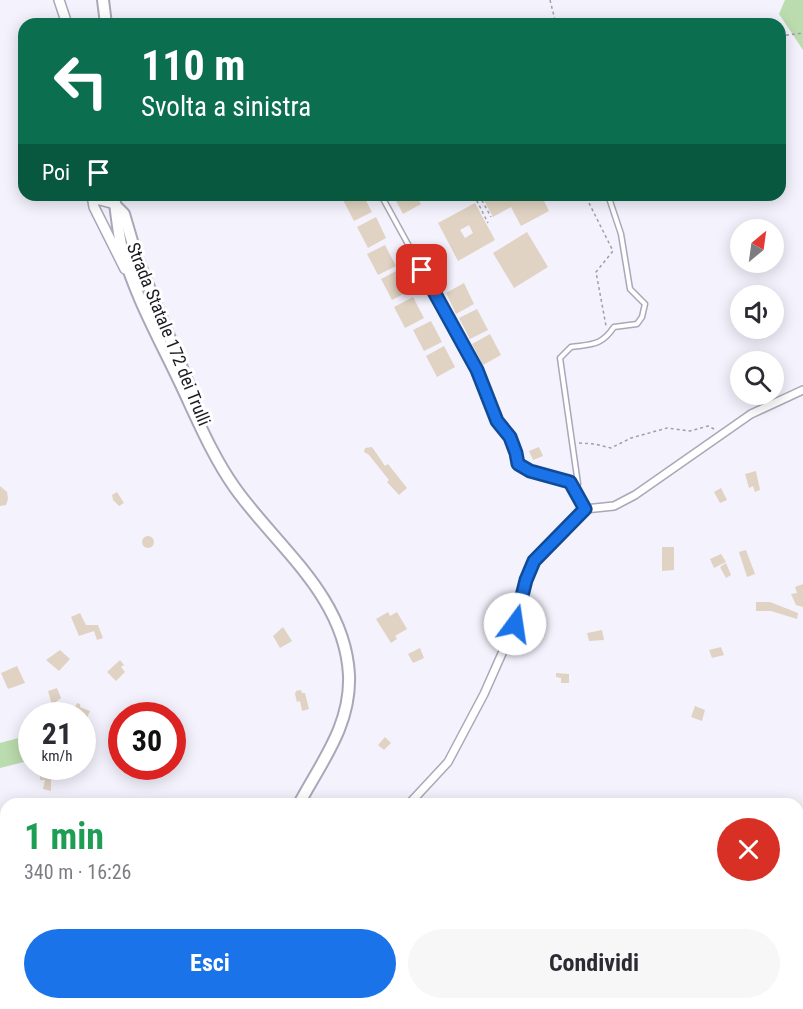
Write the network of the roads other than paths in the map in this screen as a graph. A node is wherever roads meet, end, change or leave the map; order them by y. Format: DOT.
graph roads {
  1 [pos="59,0"];
  2 [pos="103,0"];
  3 [pos="65,18"];
  4 [pos="105,18"];
  5 [pos="93,201"];
  6 [pos="115,201"];
  7 [pos="116,201"];
  8 [pos="384,201"];
  9 [pos="610,201"];
  10 [pos="102,218"];
  11 [pos="117,218"];
  12 [pos="133,281"];
  13 [pos="803,390"];
  14 [pos="221,465"];
  15 [pos="572,486"];
  16 [pos="585,509"];
  17 [pos="302,798"];
  18 [pos="415,798"];
  1 -- 3 [label="street"];
  2 -- 4 [label="main road"];
  5 -- 10 [label="street"];
  6 -- 11 [label="main road, Strada Statale 172 dei Trulli"];
  7 -- 14 [label="main road, Strada Statale 172 dei Trulli"];
  8 -- 15 [label="lane"];
  9 -- 15 [label="lane"];
  10 -- 11 [label="street"];
  10 -- 12 [label="street"];
  11 -- 12 [label="main road, Strada Statale 172 dei Trulli"];
  12 -- 14 [label="main road, Strada Statale 172 dei Trulli"];
  13 -- 16 [label="street"];
  14 -- 17 [label="main road, Strada Statale 172 dei Trulli"];
  15 -- 16 [label="lane"];
  16 -- 18 [label="street"];
}
